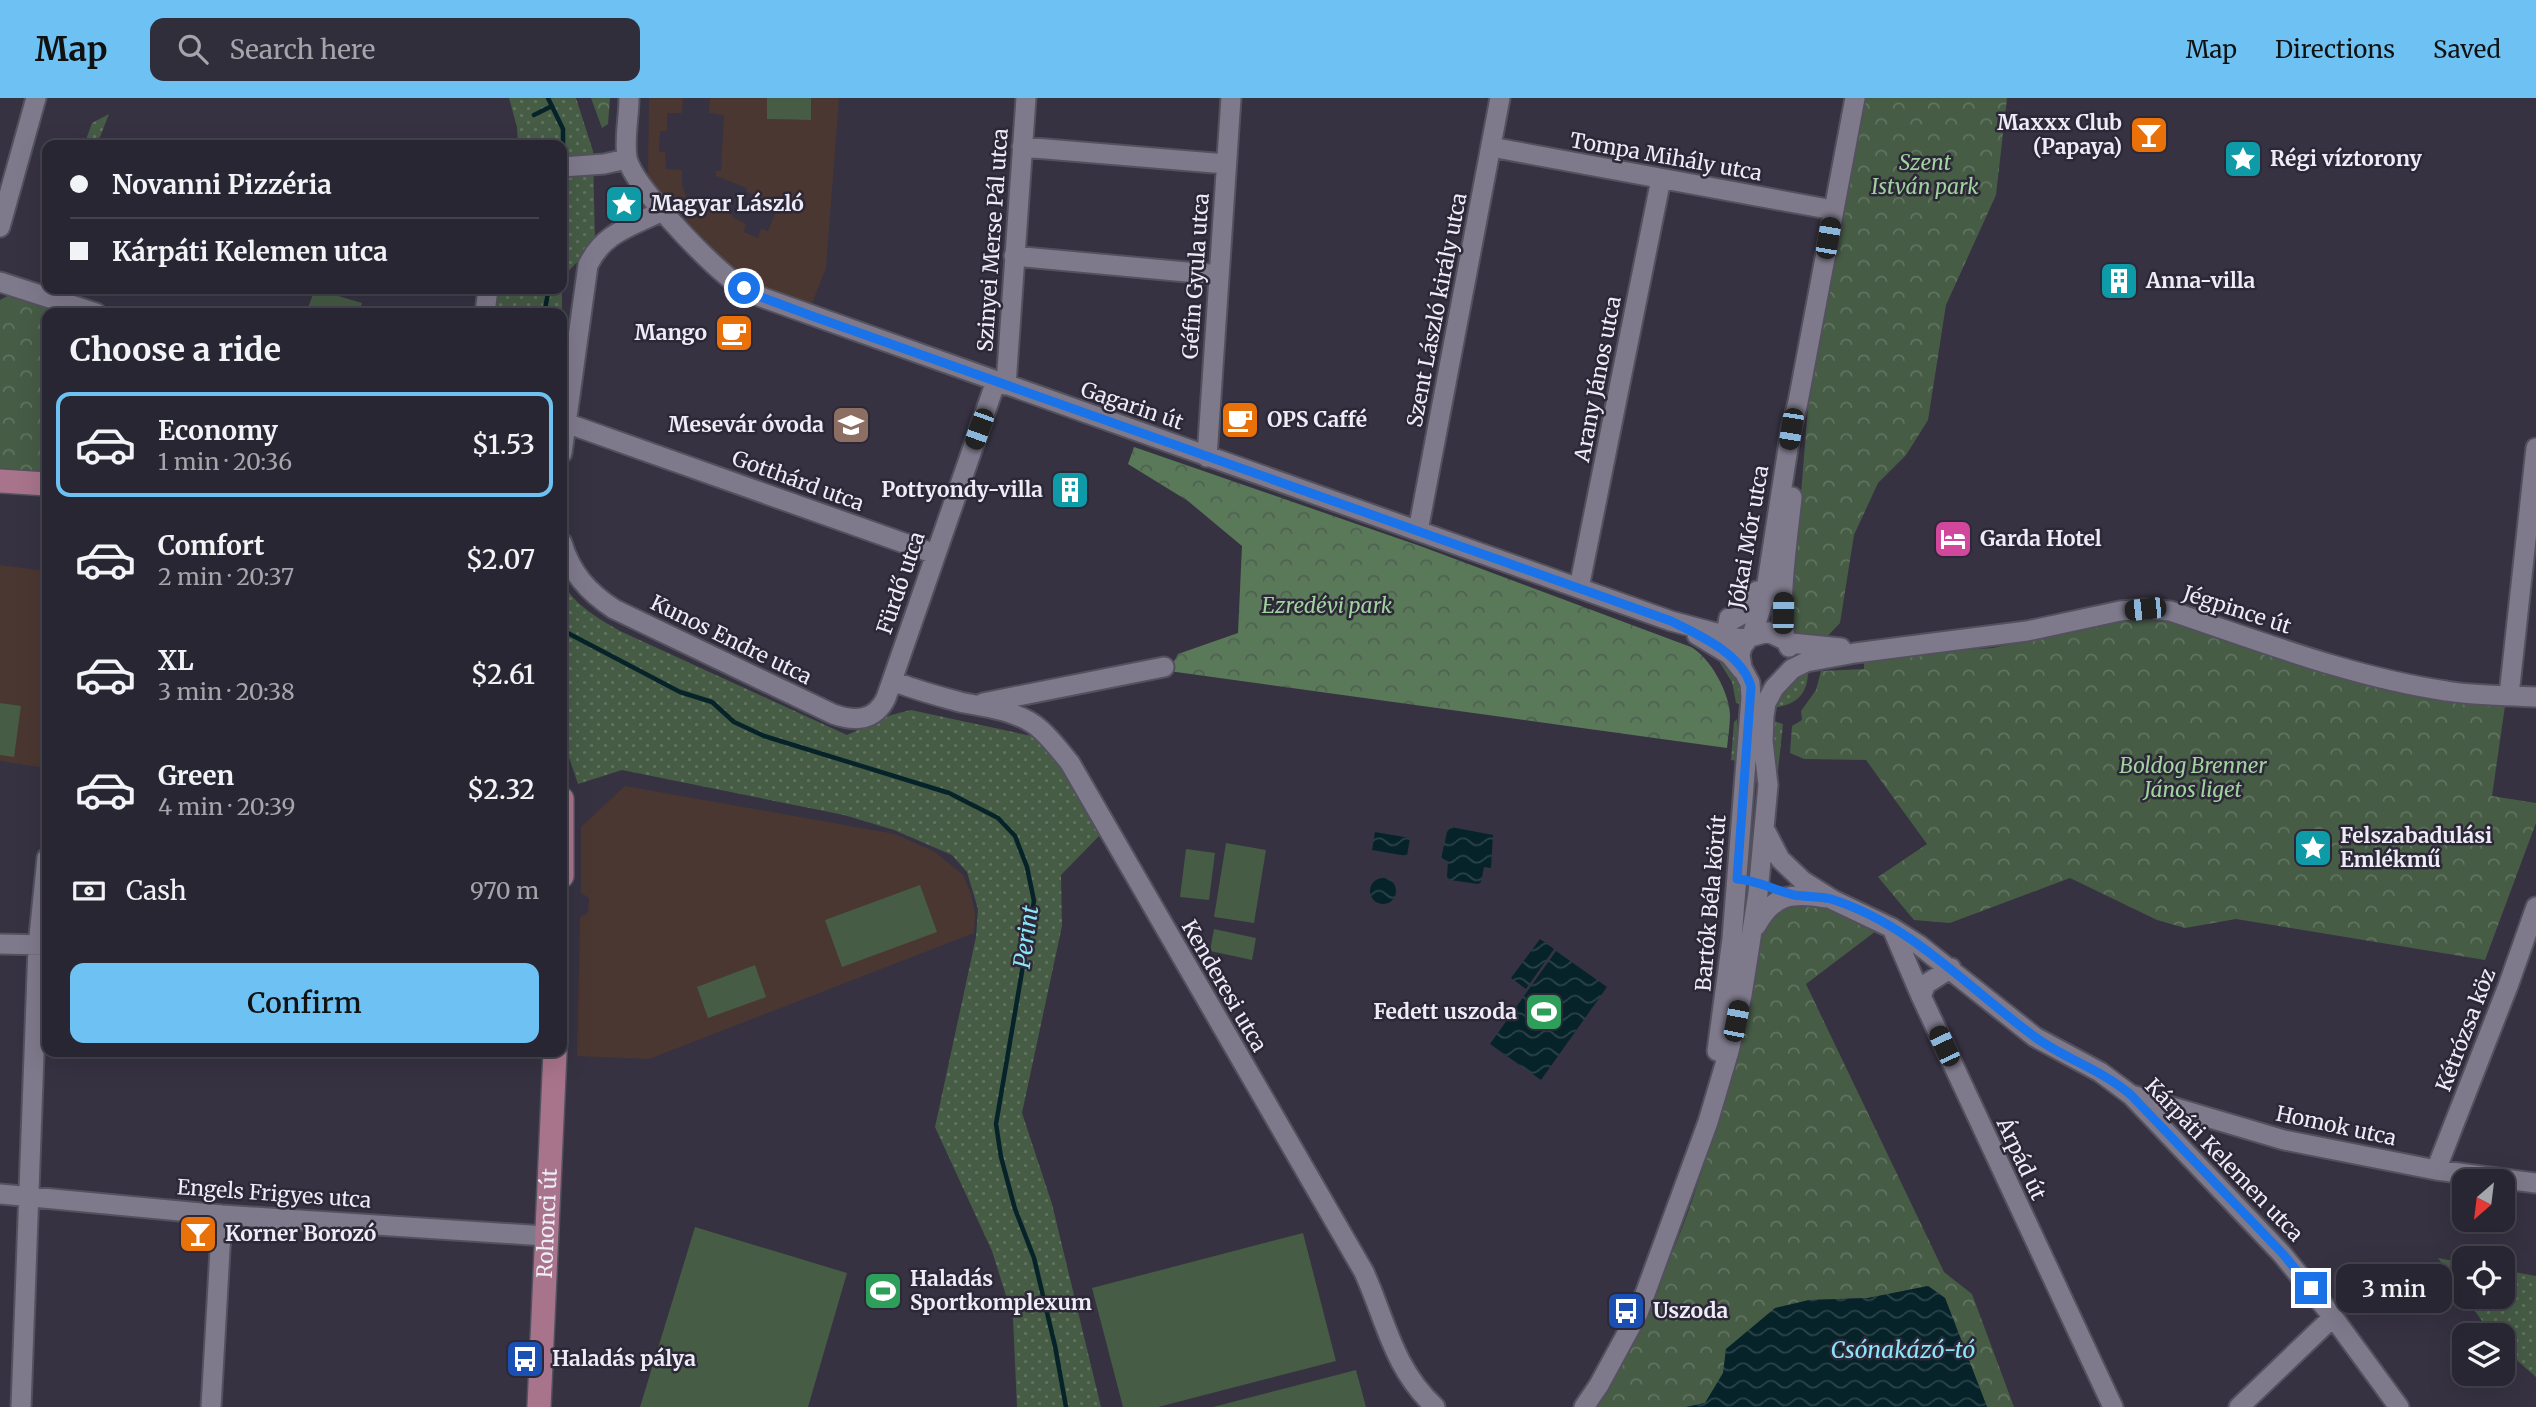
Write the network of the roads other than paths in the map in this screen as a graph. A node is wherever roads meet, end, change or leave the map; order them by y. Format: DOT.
graph roads {
  1 [pos="36,98"];
  2 [pos="629,98"];
  3 [pos="1026,98"];
  4 [pos="1231,98"];
  5 [pos="1500,98"];
  6 [pos="1855,98"];
  7 [pos="1491,147"];
  8 [pos="1023,148"];
  9 [pos="627,159"];
  10 [pos="1226,164"];
  11 [pos="571,166"];
  12 [pos="1661,179"];
  13 [pos="1833,210"];
  14 [pos="662,211"];
  15 [pos="0,227"];
  16 [pos="1014,256"];
  17 [pos="1219,275"];
  18 [pos="0,282"];
  19 [pos="81,308"];
  20 [pos="1001,383"];
  21 [pos="1798,402"];
  22 [pos="567,416"];
  23 [pos="567,423"];
  24 [pos="2536,448"];
  25 [pos="1207,457"];
  26 [pos="0,481"];
  27 [pos="42,484"];
  28 [pos="1778,512"];
  29 [pos="1418,531"];
  30 [pos="935,554"];
  31 [pos="567,555"];
  32 [pos="1579,589"];
  33 [pos="1671,621"];
  34 [pos="1727,628"];
  35 [pos="1750,638"];
  36 [pos="1784,640"];
  37 [pos="1881,650"];
  38 [pos="1164,667"];
  39 [pos="1745,673"];
  40 [pos="1783,677"];
  41 [pos="892,681"];
  42 [pos="2509,695"];
  43 [pos="2536,696"];
  44 [pos="979,704"];
  45 [pos="1765,824"];
  46 [pos="1737,879"];
  47 [pos="1759,883"];
  48 [pos="1796,895"];
  49 [pos="1833,900"];
  50 [pos="2536,907"];
  51 [pos="1892,928"];
  52 [pos="1751,936"];
  53 [pos="0,944"];
  54 [pos="42,945"];
  55 [pos="42,964"];
  56 [pos="1951,968"];
  57 [pos="1921,996"];
  58 [pos="555,1057"];
  59 [pos="2131,1095"];
  60 [pos="2436,1170"];
  61 [pos="1689,1175"];
  62 [pos="2536,1183"];
  63 [pos="0,1194"];
  64 [pos="30,1197"];
  65 [pos="222,1214"];
  66 [pos="545,1236"];
  67 [pos="2333,1317"];
  68 [pos="538,1404"];
  69 [pos="20,1407"];
  70 [pos="211,1407"];
  71 [pos="1434,1407"];
  72 [pos="1584,1407"];
  73 [pos="2113,1407"];
  74 [pos="2239,1407"];
  75 [pos="2399,1407"];
  1 -- 15 [label="street"];
  2 -- 9 [label="street"];
  3 -- 8 [label="street, Szinyei Merse Pál utca"];
  4 -- 10 [label="street, Géfin Gyula utca"];
  5 -- 7 [label="street, Szent László király utca"];
  6 -- 13 [label="street, Jókai Mór utca"];
  7 -- 12 [label="street, Tompa Mihály utca"];
  7 -- 29 [label="street, Szent László király utca"];
  8 -- 10 [label="street"];
  8 -- 16 [label="street, Szinyei Merse Pál utca"];
  9 -- 11 [label="street"];
  9 -- 14 [label="street, Gagarin út"];
  10 -- 17 [label="street, Géfin Gyula utca"];
  12 -- 13 [label="street, Tompa Mihály utca"];
  12 -- 32 [label="street, Arany János utca"];
  13 -- 21 [label="street, Jókai Mór utca"];
  14 -- 20 [label="street, Gagarin út"];
  14 -- 22 [label="street"];
  16 -- 17 [label="street"];
  16 -- 20 [label="street, Szinyei Merse Pál utca"];
  17 -- 25 [label="street, Géfin Gyula utca"];
  18 -- 19 [label="street"];
  20 -- 25 [label="street, Gagarin út"];
  20 -- 30 [label="street, Fürdő utca"];
  21 -- 28 [label="street, Jókai Mór utca"];
  21 -- 36 [label="street, Jókai Mór utca"];
  23 -- 30 [label="street, Gotthárd utca"];
  24 -- 42 [label="street"];
  25 -- 29 [label="street, Gagarin út"];
  26 -- 27 [label="main road"];
  28 -- 34 [label="street"];
  28 -- 35 [label="street, Jókai Mór utca"];
  29 -- 32 [label="street, Gagarin út"];
  30 -- 41 [label="street, Fürdő utca"];
  31 -- 41 [label="street, Kunos Endre utca"];
  32 -- 33 [label="street, Gagarin út"];
  33 -- 35 [label="street, Gagarin út"];
  33 -- 39 [label="street, Gagarin út"];
  35 -- 36 [label="street, Gagarin út"];
  35 -- 39 [label="street, Bartók Béla körút"];
  36 -- 37 [label="street, Jégpince út"];
  36 -- 40 [label="street"];
  37 -- 40 [label="street, Jégpince út"];
  37 -- 42 [label="street, Jégpince út"];
  38 -- 44 [label="street"];
  39 -- 40 [label="street"];
  39 -- 46 [label="street, Bartók Béla körút"];
  40 -- 45 [label="street, Bartók Béla körút"];
  41 -- 44 [label="street, Kenderesi utca"];
  42 -- 43 [label="street, Jégpince út"];
  44 -- 71 [label="street, Kenderesi utca"];
  45 -- 47 [label="street, Bartók Béla körút"];
  45 -- 49 [label="street, Kárpáti Kelemen utca"];
  46 -- 47 [label="street, Kárpáti Kelemen utca"];
  46 -- 61 [label="street, Bartók Béla körút"];
  47 -- 48 [label="street, Kárpáti Kelemen utca"];
  47 -- 52 [label="street, Bartók Béla körút"];
  48 -- 49 [label="street, Kárpáti Kelemen utca"];
  48 -- 52 [label="street"];
  49 -- 51 [label="street, Kárpáti Kelemen utca"];
  50 -- 60 [label="street, Kétrózsa köz"];
  51 -- 56 [label="street, Kárpáti Kelemen utca"];
  51 -- 57 [label="street, Árpád út"];
  52 -- 61 [label="street, Bartók Béla körút"];
  53 -- 54 [label="street"];
  55 -- 64 [label="street"];
  56 -- 57 [label="street"];
  56 -- 59 [label="street, Kárpáti Kelemen utca"];
  57 -- 73 [label="street, Árpád út"];
  58 -- 66 [label="main road, Rohonci út"];
  59 -- 60 [label="street, Homok utca"];
  59 -- 67 [label="street, Kárpáti Kelemen utca"];
  60 -- 62 [label="street, Homok utca"];
  61 -- 72 [label="street, Bartók Béla körút"];
  63 -- 64 [label="street, Engels Frigyes utca"];
  64 -- 65 [label="street, Engels Frigyes utca"];
  64 -- 69 [label="street"];
  65 -- 66 [label="street, Engels Frigyes utca"];
  65 -- 70 [label="street"];
  66 -- 68 [label="main road, Rohonci út"];
  67 -- 74 [label="street"];
  67 -- 75 [label="street, Kárpáti Kelemen utca"];
}
